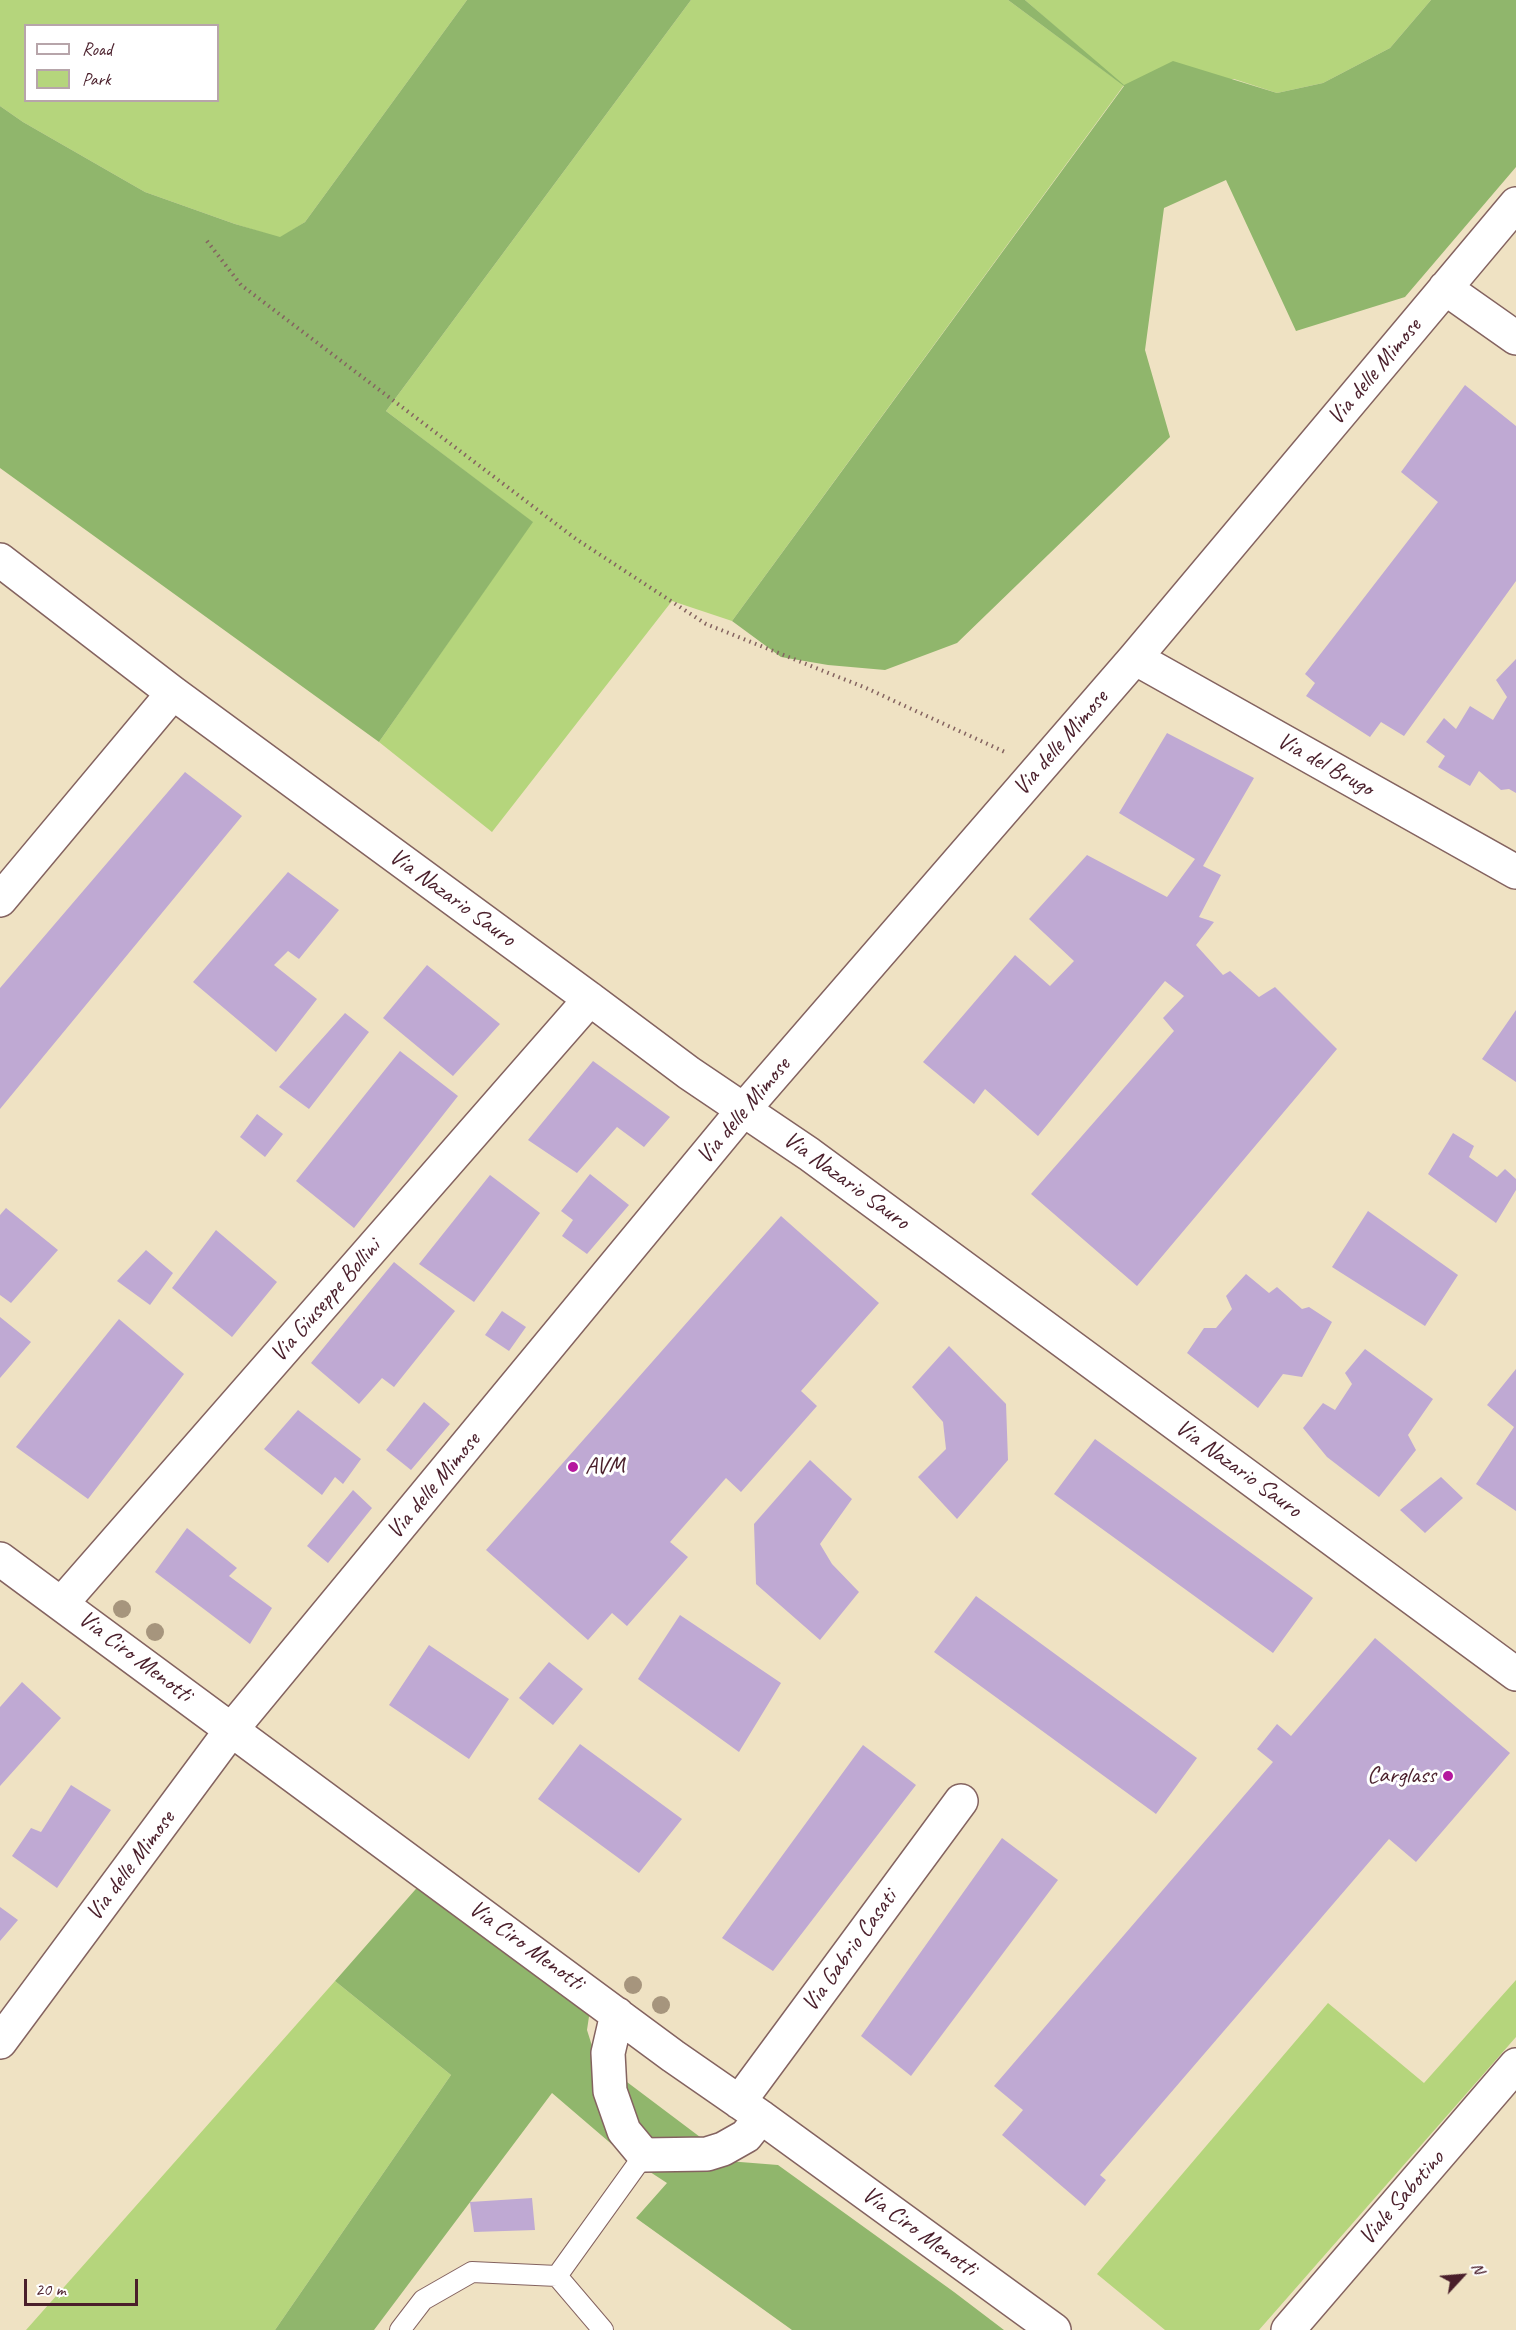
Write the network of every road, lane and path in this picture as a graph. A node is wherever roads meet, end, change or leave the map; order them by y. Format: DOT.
graph roads {
  1 [pos="1516,204"];
  2 [pos="207,241"];
  3 [pos="1445,288"];
  4 [pos="1516,338"];
  5 [pos="0,560"];
  6 [pos="1135,658"];
  7 [pos="173,693"];
  8 [pos="1040,768"];
  9 [pos="1516,872"];
  10 [pos="0,900"];
  11 [pos="590,999"];
  12 [pos="745,1108"];
  13 [pos="0,1559"];
  14 [pos="62,1604"];
  15 [pos="1516,1674"];
  16 [pos="232,1729"];
  17 [pos="961,1801"];
  18 [pos="617,2014"];
  19 [pos="0,2042"];
  20 [pos="1516,2065"];
  21 [pos="750,2110"];
  22 [pos="644,2155"];
  23 [pos="557,2276"];
  24 [pos="400,2330"];
  25 [pos="603,2330"];
  26 [pos="1054,2330"];
  27 [pos="1288,2330"];
  1 -- 3 [label="street, Via delle Mimose"];
  2 -- 8 [label="path"];
  3 -- 4 [label="street"];
  3 -- 6 [label="street, Via delle Mimose"];
  5 -- 7 [label="street, Via Nazario Sauro"];
  6 -- 8 [label="street, Via delle Mimose"];
  6 -- 9 [label="street, Via del Brugo"];
  7 -- 10 [label="street"];
  7 -- 11 [label="street, Via Nazario Sauro"];
  8 -- 12 [label="street, Via delle Mimose"];
  11 -- 12 [label="street, Via Nazario Sauro"];
  11 -- 14 [label="street, Via Giuseppe Bollini"];
  12 -- 15 [label="street, Via Nazario Sauro"];
  12 -- 16 [label="street, Via delle Mimose"];
  13 -- 14 [label="street, Via Ciro Menotti"];
  14 -- 16 [label="street, Via Ciro Menotti"];
  16 -- 18 [label="street, Via Ciro Menotti"];
  16 -- 19 [label="street, Via delle Mimose"];
  17 -- 21 [label="street, Via Gabrio Casati"];
  18 -- 21 [label="street, Via Ciro Menotti"];
  18 -- 22 [label="street"];
  20 -- 27 [label="street, Viale Sabotino"];
  21 -- 22 [label="street, Via Gabrio Casati"];
  21 -- 26 [label="street, Via Ciro Menotti"];
  22 -- 23 [label="lane"];
  23 -- 24 [label="lane"];
  23 -- 25 [label="lane"];
}
